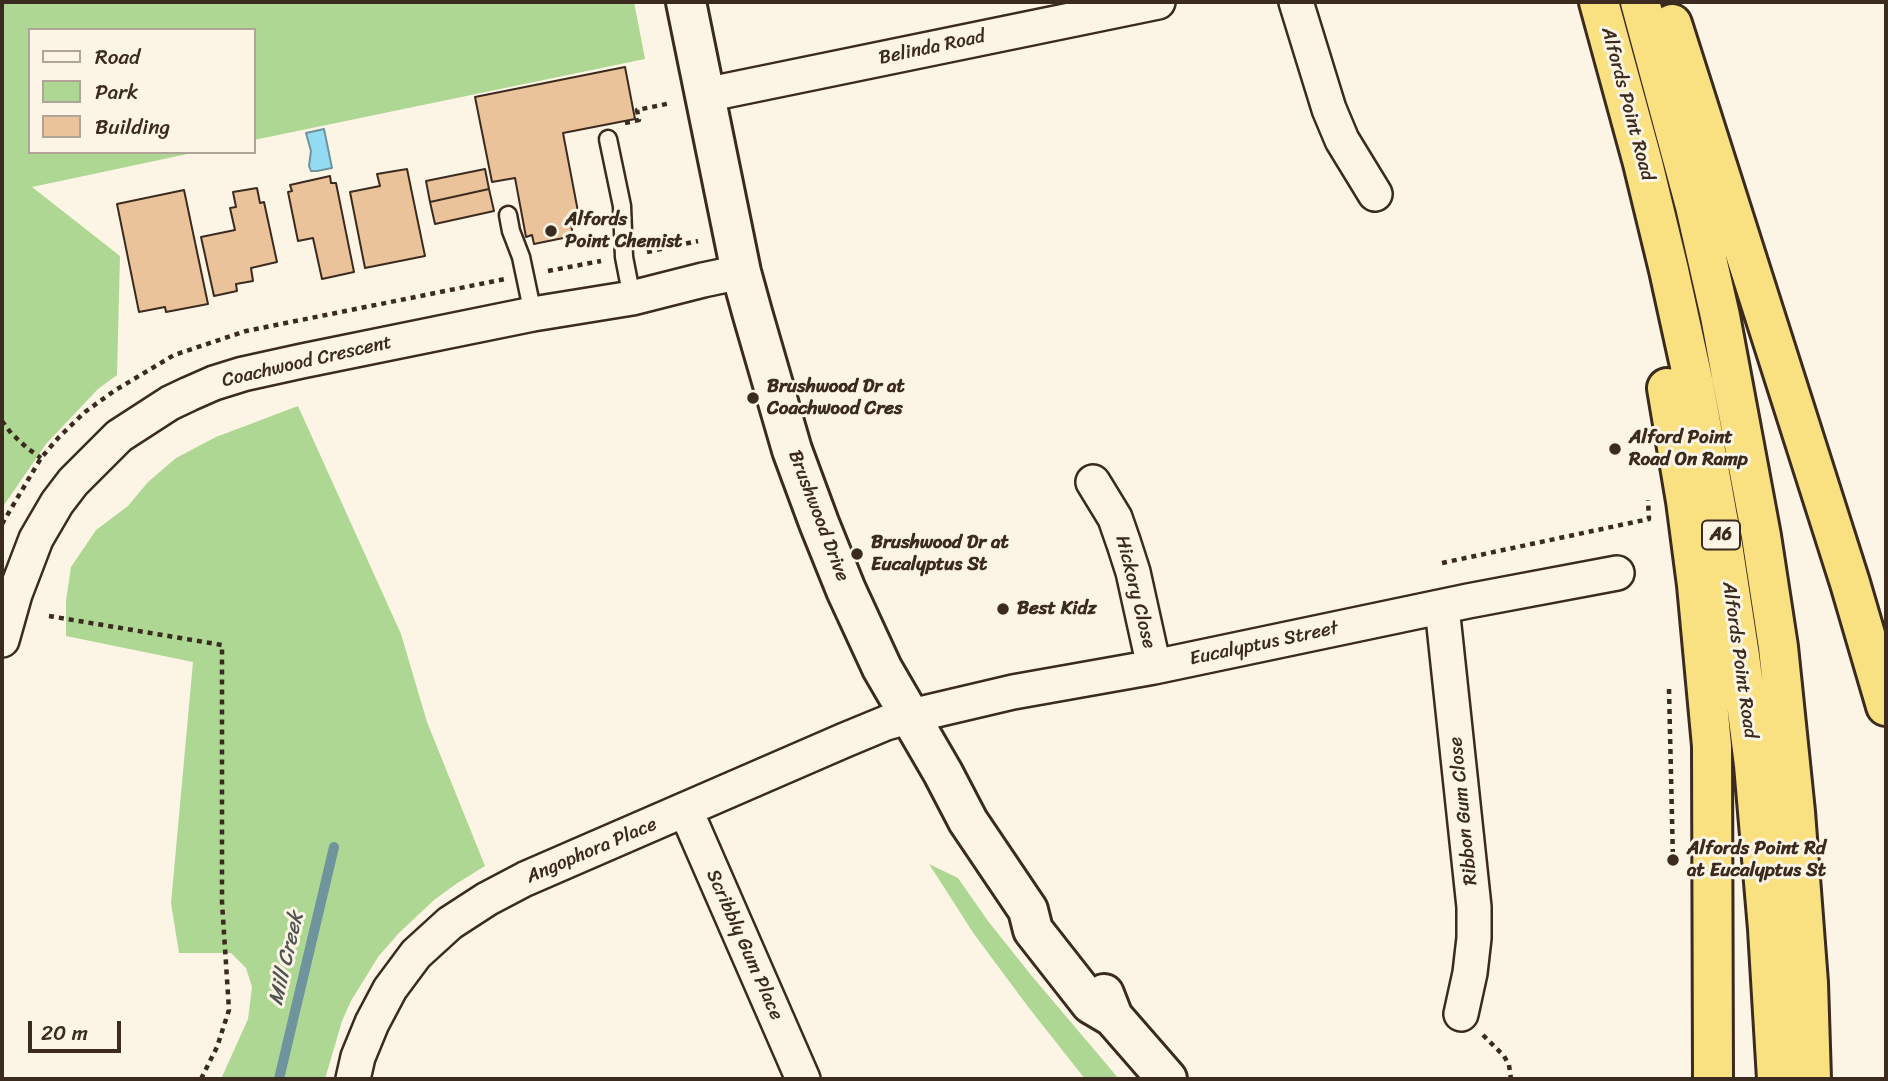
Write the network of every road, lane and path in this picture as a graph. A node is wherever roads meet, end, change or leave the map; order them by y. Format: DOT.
graph roads {
  1 [pos="686,2"];
  2 [pos="1158,2"];
  3 [pos="1296,2"];
  4 [pos="1576,2"];
  5 [pos="1599,2"];
  6 [pos="1640,2"];
  7 [pos="1665,2"];
  8 [pos="688,99"];
  9 [pos="640,109"];
  10 [pos="608,139"];
  11 [pos="1376,194"];
  12 [pos="508,215"];
  13 [pos="741,272"];
  14 [pos="632,299"];
  15 [pos="533,314"];
  16 [pos="2,421"];
  17 [pos="41,458"];
  18 [pos="1093,482"];
  19 [pos="1647,493"];
  20 [pos="1442,563"];
  21 [pos="1617,573"];
  22 [pos="1442,607"];
  23 [pos="49,616"];
  24 [pos="2,640"];
  25 [pos="1154,667"];
  26 [pos="1669,679"];
  27 [pos="1886,706"];
  28 [pos="911,716"];
  29 [pos="686,811"];
  30 [pos="1673,860"];
  31 [pos="1461,1014"];
  32 [pos="201,1079"];
  33 [pos="353,1079"];
  34 [pos="803,1079"];
  35 [pos="1167,1079"];
  36 [pos="1511,1079"];
  37 [pos="1713,1079"];
  38 [pos="1777,1079"];
  39 [pos="1811,1079"];
  1 -- 8 [label="street, Brushwood Drive"];
  2 -- 8 [label="street, Belinda Road"];
  3 -- 11 [label="street"];
  4 -- 37 [label="highway"];
  5 -- 38 [label="highway, Alfords Point Road / A6"];
  6 -- 39 [label="highway, Alfords Point Road / A6"];
  7 -- 27 [label="highway"];
  8 -- 9 [label="path"];
  8 -- 13 [label="street, Brushwood Drive"];
  10 -- 14 [label="lane"];
  12 -- 15 [label="lane"];
  13 -- 14 [label="street, Coachwood Crescent"];
  13 -- 28 [label="street, Brushwood Drive"];
  14 -- 15 [label="street, Coachwood Crescent"];
  15 -- 24 [label="street, Coachwood Crescent"];
  16 -- 17 [label="path"];
  18 -- 25 [label="street, Hickory Close"];
  19 -- 20 [label="path"];
  21 -- 22 [label="street, Eucalyptus Street"];
  22 -- 25 [label="street, Eucalyptus Street"];
  22 -- 31 [label="street, Ribbon Gum Close"];
  23 -- 32 [label="path"];
  25 -- 28 [label="street, Eucalyptus Street"];
  26 -- 30 [label="path"];
  28 -- 29 [label="street, Angophora Place"];
  28 -- 35 [label="street, Brushwood Drive"];
  29 -- 33 [label="street, Angophora Place"];
  29 -- 34 [label="street, Scribbly Gum Place"];
  31 -- 36 [label="path"];
}
